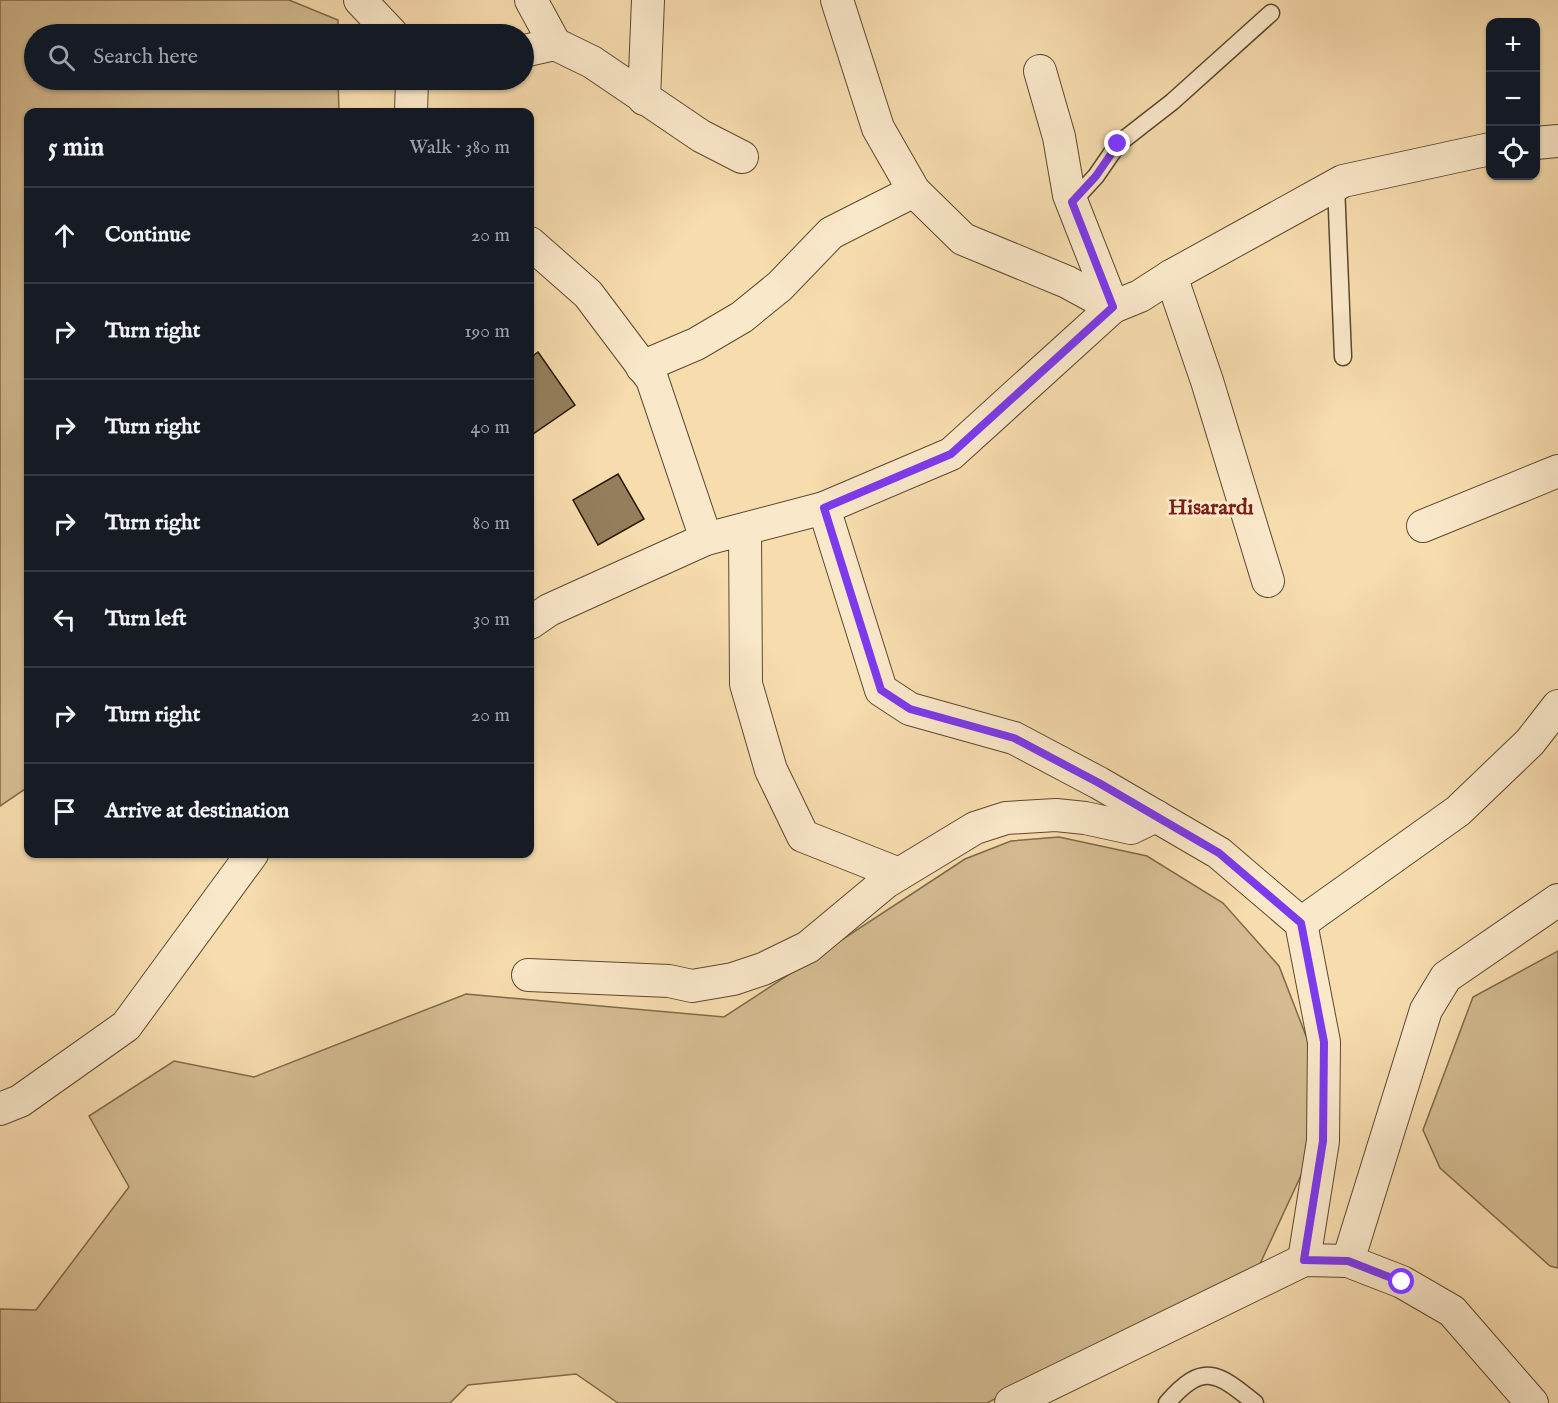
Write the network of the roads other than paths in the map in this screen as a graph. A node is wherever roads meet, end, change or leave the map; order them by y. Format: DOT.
graph roads {
  1 [pos="360,0"];
  2 [pos="531,0"];
  3 [pos="648,0"];
  4 [pos="837,0"];
  5 [pos="1272,13"];
  6 [pos="383,24"];
  7 [pos="555,44"];
  8 [pos="534,49"];
  9 [pos="1040,71"];
  10 [pos="412,90"];
  11 [pos="644,99"];
  12 [pos="411,108"];
  13 [pos="1558,141"];
  14 [pos="1540,143"];
  15 [pos="1486,150"];
  16 [pos="742,157"];
  17 [pos="1336,185"];
  18 [pos="914,191"];
  19 [pos="1072,202"];
  20 [pos="534,247"];
  21 [pos="1171,276"];
  22 [pos="1113,307"];
  23 [pos="1343,357"];
  24 [pos="642,367"];
  25 [pos="1558,471"];
  26 [pos="824,508"];
  27 [pos="1423,526"];
  28 [pos="745,531"];
  29 [pos="706,539"];
  30 [pos="1268,581"];
  31 [pos="534,619"];
  32 [pos="1558,706"];
  33 [pos="1156,816"];
  34 [pos="249,858"];
  35 [pos="898,874"];
  36 [pos="1558,900"];
  37 [pos="1301,923"];
  38 [pos="528,975"];
  39 [pos="0,1109"];
  40 [pos="1304,1260"];
  41 [pos="1348,1261"];
  42 [pos="1011,1403"];
  43 [pos="1167,1403"];
  44 [pos="1255,1403"];
  45 [pos="1532,1403"];
  1 -- 6 [label="street"];
  2 -- 7 [label="street"];
  3 -- 11 [label="street"];
  4 -- 18 [label="street"];
  5 -- 19 [label="lane"];
  7 -- 8 [label="street"];
  7 -- 11 [label="street"];
  9 -- 19 [label="street"];
  10 -- 12 [label="street"];
  11 -- 16 [label="street"];
  13 -- 14 [label="street"];
  15 -- 17 [label="street"];
  17 -- 21 [label="street"];
  17 -- 23 [label="lane"];
  18 -- 22 [label="street"];
  18 -- 24 [label="street"];
  19 -- 22 [label="street"];
  20 -- 24 [label="street"];
  21 -- 22 [label="street"];
  21 -- 30 [label="street"];
  22 -- 26 [label="street"];
  24 -- 29 [label="street"];
  25 -- 27 [label="street"];
  26 -- 28 [label="street"];
  26 -- 33 [label="street"];
  28 -- 29 [label="street"];
  28 -- 35 [label="street"];
  29 -- 31 [label="street"];
  32 -- 37 [label="street"];
  33 -- 35 [label="street"];
  33 -- 37 [label="street"];
  34 -- 39 [label="street"];
  35 -- 38 [label="street"];
  36 -- 41 [label="street"];
  37 -- 40 [label="street"];
  40 -- 41 [label="street"];
  40 -- 42 [label="street"];
  41 -- 45 [label="street"];
  43 -- 44 [label="lane"];
}
